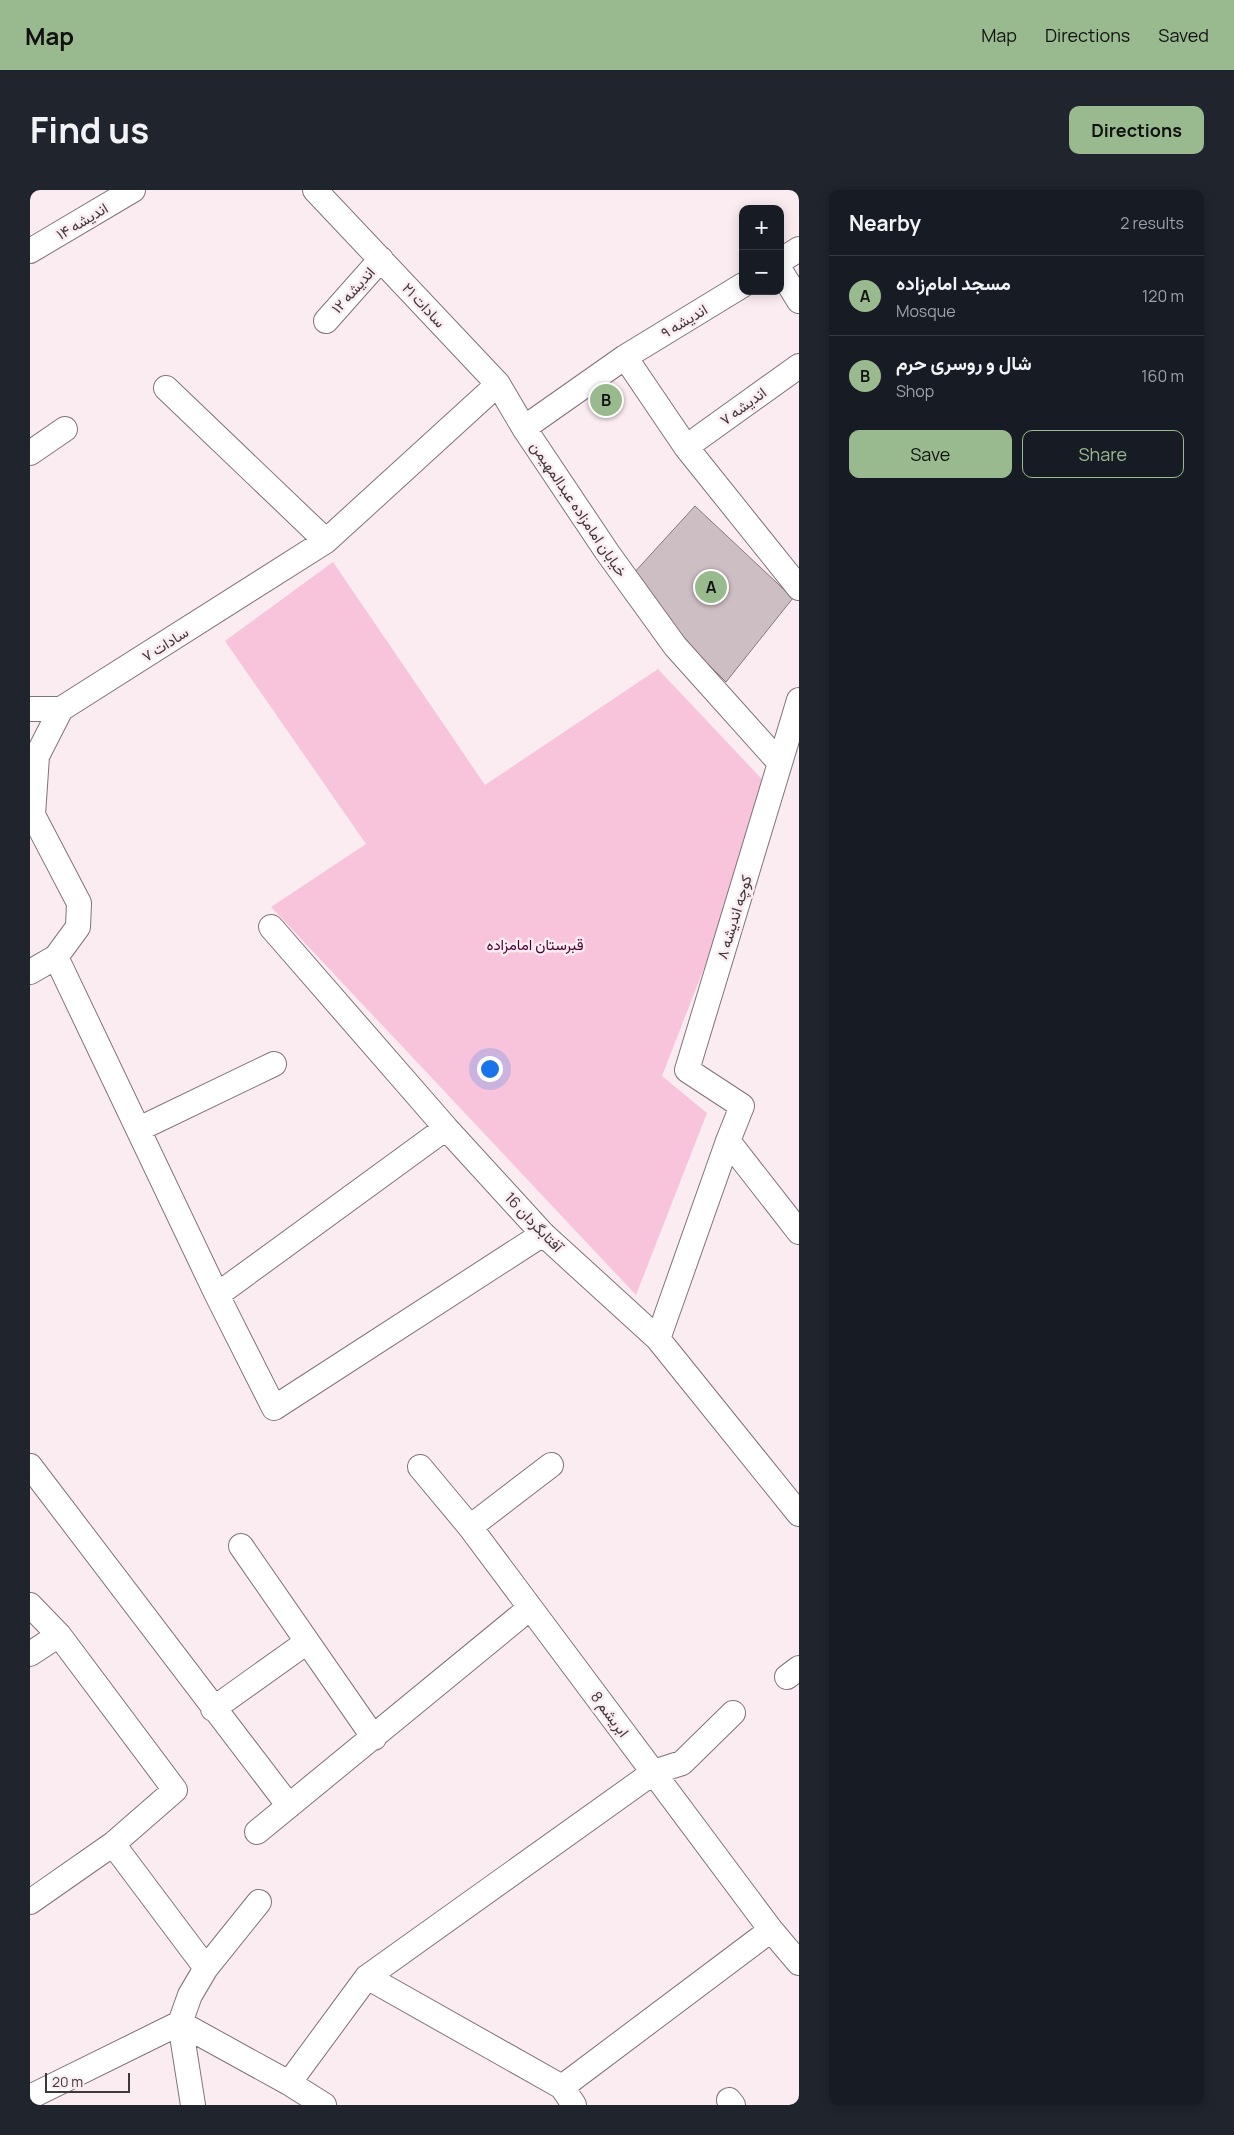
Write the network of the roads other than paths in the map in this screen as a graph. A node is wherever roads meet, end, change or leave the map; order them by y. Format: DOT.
graph roads {
  1 [pos="133,190"];
  2 [pos="315,190"];
  3 [pos="799,249"];
  4 [pos="30,251"];
  5 [pos="784,258"];
  6 [pos="381,259"];
  7 [pos="784,277"];
  8 [pos="739,287"];
  9 [pos="799,301"];
  10 [pos="326,321"];
  11 [pos="625,357"];
  12 [pos="799,366"];
  13 [pos="498,384"];
  14 [pos="166,388"];
  15 [pos="524,428"];
  16 [pos="65,429"];
  17 [pos="686,447"];
  18 [pos="30,453"];
  19 [pos="326,541"];
  20 [pos="799,588"];
  21 [pos="799,700"];
  22 [pos="30,709"];
  23 [pos="61,709"];
  24 [pos="780,764"];
  25 [pos="32,816"];
  26 [pos="271,927"];
  27 [pos="56,957"];
  28 [pos="30,972"];
  29 [pos="274,1064"];
  30 [pos="446,1128"];
  31 [pos="139,1129"];
  32 [pos="728,1140"];
  33 [pos="799,1232"];
  34 [pos="543,1234"];
  35 [pos="217,1295"];
  36 [pos="658,1338"];
  37 [pos="550,1465"];
  38 [pos="30,1466"];
  39 [pos="420,1467"];
  40 [pos="799,1514"];
  41 [pos="470,1527"];
  42 [pos="241,1546"];
  43 [pos="30,1605"];
  44 [pos="530,1608"];
  45 [pos="59,1635"];
  46 [pos="307,1642"];
  47 [pos="30,1654"];
  48 [pos="214,1709"];
  49 [pos="733,1713"];
  50 [pos="374,1738"];
  51 [pos="654,1772"];
  52 [pos="289,1806"];
  53 [pos="257,1832"];
  54 [pos="113,1844"];
  55 [pos="30,1902"];
  56 [pos="259,1902"];
  57 [pos="772,1930"];
  58 [pos="795,1951"];
  59 [pos="206,1968"];
  60 [pos="367,1977"];
  61 [pos="180,2023"];
  62 [pos="289,2083"];
  63 [pos="568,2096"];
  64 [pos="30,2098"];
  65 [pos="193,2105"];
  66 [pos="324,2105"];
  1 -- 4 [label="street, اندیشه ۱۴"];
  2 -- 6 [label="street, سادات ۲۱"];
  3 -- 5 [label="street"];
  6 -- 10 [label="street, اندیشه ۱۲"];
  6 -- 13 [label="street, سادات ۲۱"];
  7 -- 9 [label="street"];
  8 -- 11 [label="street, اندیشه ۹"];
  11 -- 15 [label="street, خیابان امامزاده عبدالمهیمن"];
  11 -- 17 [label="street"];
  12 -- 17 [label="street, اندیشه ۷"];
  13 -- 15 [label="street, سادات ۲۱"];
  13 -- 19 [label="street, سادات ۷"];
  14 -- 19 [label="street"];
  15 -- 24 [label="street, خیابان امامزاده عبدالمهیمن"];
  16 -- 18 [label="street"];
  17 -- 20 [label="street"];
  19 -- 23 [label="street, سادات ۷"];
  21 -- 24 [label="street"];
  22 -- 23 [label="street"];
  23 -- 25 [label="street"];
  24 -- 32 [label="street, کوچه اندیشه ۸"];
  25 -- 27 [label="street"];
  26 -- 30 [label="street, آفتابگردان 16"];
  27 -- 28 [label="street"];
  27 -- 31 [label="street"];
  29 -- 31 [label="street"];
  30 -- 34 [label="street, آفتابگردان 16"];
  30 -- 35 [label="street"];
  31 -- 35 [label="street"];
  32 -- 33 [label="street"];
  32 -- 36 [label="street"];
  34 -- 35 [label="street"];
  34 -- 36 [label="street, آفتابگردان 16"];
  36 -- 40 [label="street, آفتابگردان 16"];
  37 -- 41 [label="street"];
  38 -- 48 [label="street"];
  39 -- 41 [label="street, ابریشم 8"];
  41 -- 44 [label="street, ابریشم 8"];
  42 -- 46 [label="street"];
  43 -- 45 [label="street"];
  44 -- 50 [label="street"];
  44 -- 51 [label="street, ابریشم 8"];
  45 -- 47 [label="street"];
  45 -- 54 [label="street"];
  46 -- 48 [label="street"];
  46 -- 50 [label="street"];
  48 -- 52 [label="street"];
  49 -- 51 [label="street"];
  50 -- 52 [label="street"];
  51 -- 57 [label="street, ابریشم 8"];
  51 -- 60 [label="street"];
  52 -- 53 [label="street"];
  54 -- 55 [label="street"];
  54 -- 59 [label="street"];
  56 -- 59 [label="street"];
  57 -- 58 [label="street, ابریشم 8"];
  57 -- 63 [label="street"];
  59 -- 61 [label="street"];
  60 -- 62 [label="street"];
  60 -- 63 [label="street"];
  61 -- 62 [label="street"];
  61 -- 64 [label="street"];
  61 -- 65 [label="street"];
  62 -- 66 [label="street"];
}
